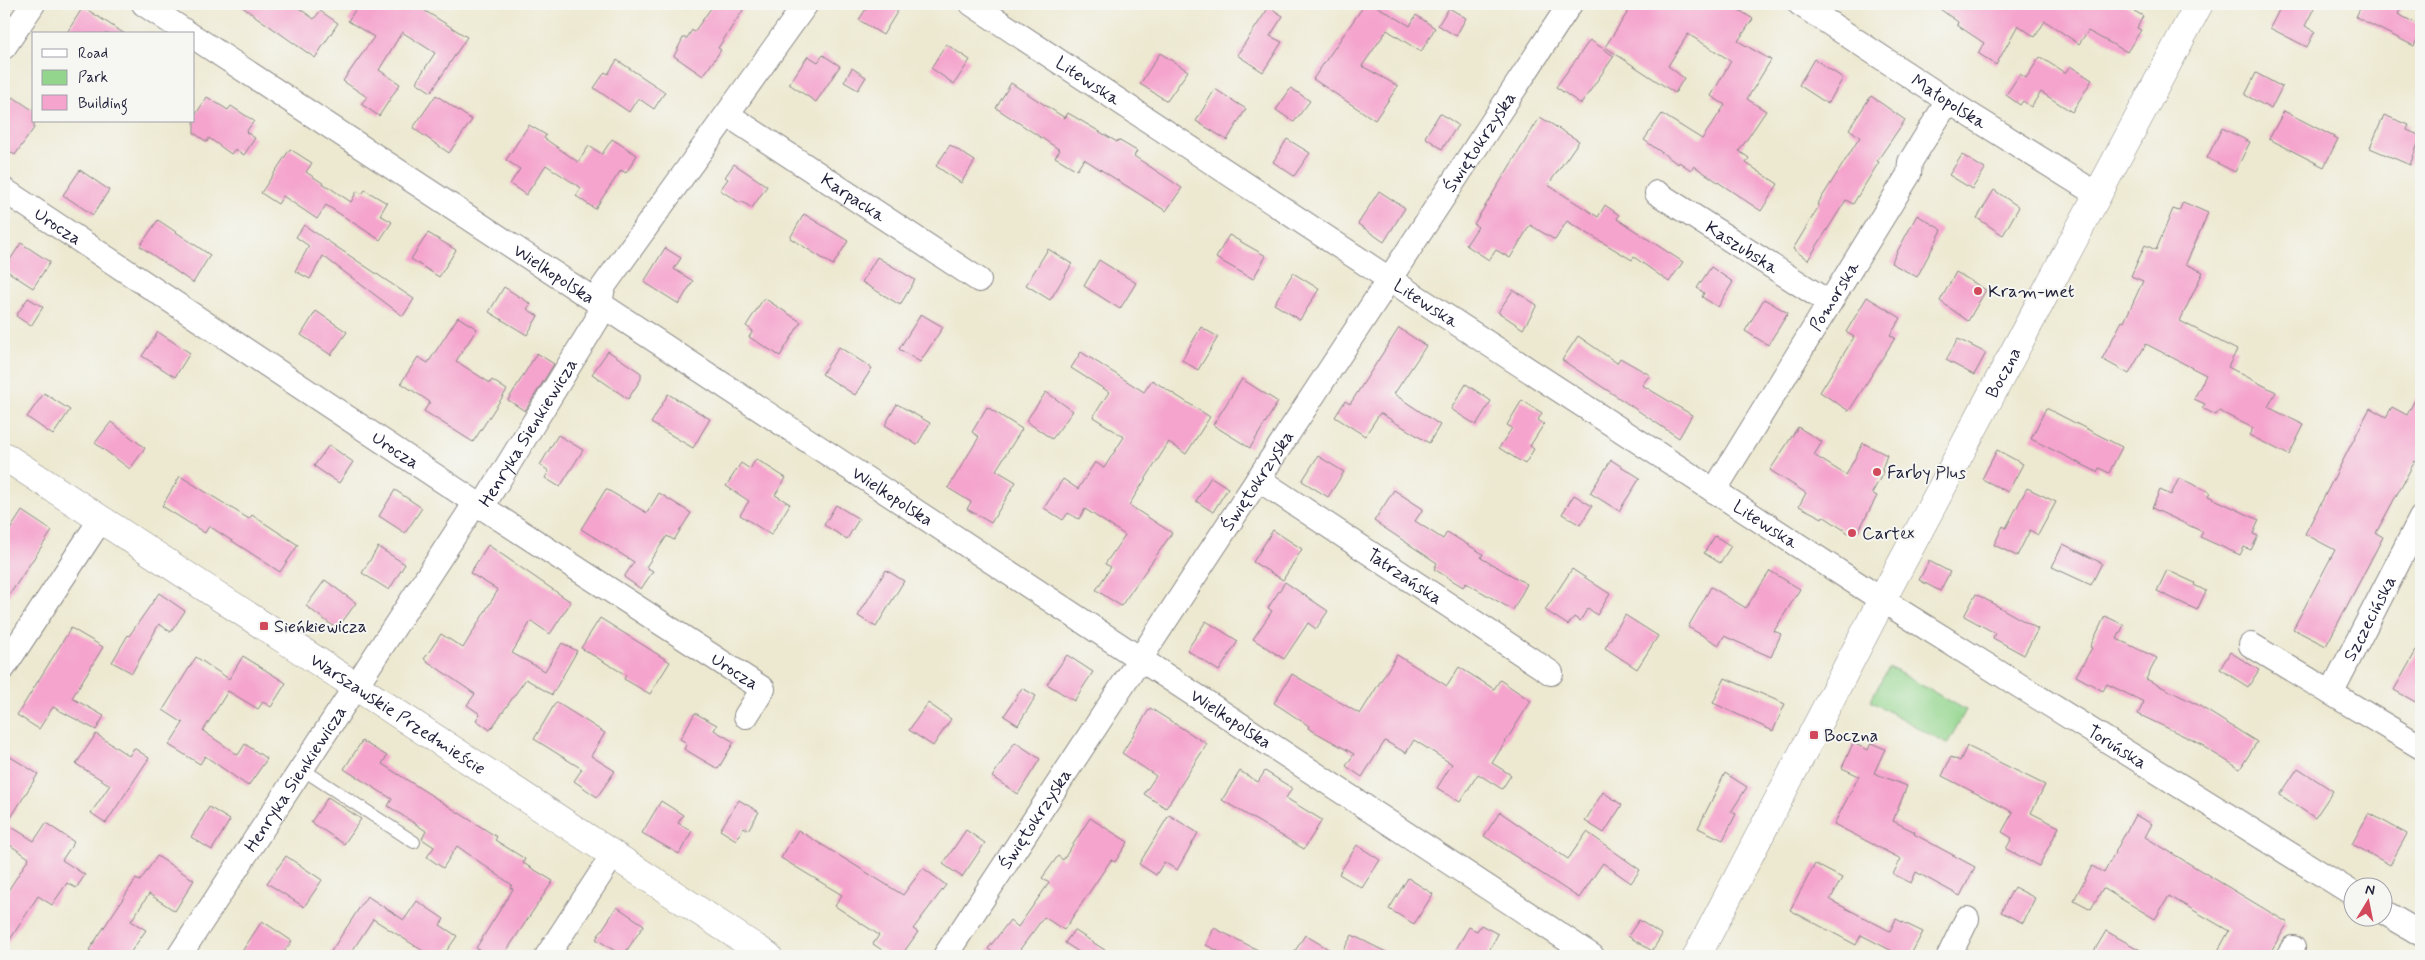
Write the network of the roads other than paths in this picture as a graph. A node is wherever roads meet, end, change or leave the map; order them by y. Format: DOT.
graph roads {
  1 [pos="32,4"];
  2 [pos="144,4"];
  3 [pos="806,4"];
  4 [pos="972,4"];
  5 [pos="1570,4"];
  6 [pos="1800,4"];
  7 [pos="2200,4"];
  8 [pos="186,32"];
  9 [pos="195,38"];
  10 [pos="4,47"];
  11 [pos="1948,101"];
  12 [pos="728,115"];
  13 [pos="4,190"];
  14 [pos="1657,193"];
  15 [pos="2098,195"];
  16 [pos="978,280"];
  17 [pos="1389,280"];
  18 [pos="1828,302"];
  19 [pos="600,304"];
  20 [pos="4,456"];
  21 [pos="1258,479"];
  22 [pos="1714,491"];
  23 [pos="482,507"];
  24 [pos="2421,518"];
  25 [pos="101,520"];
  26 [pos="1882,600"];
  27 [pos="2251,645"];
  28 [pos="1140,658"];
  29 [pos="4,667"];
  30 [pos="1552,673"];
  31 [pos="355,685"];
  32 [pos="2332,693"];
  33 [pos="746,716"];
  34 [pos="2421,747"];
  35 [pos="302,769"];
  36 [pos="414,842"];
  37 [pos="613,855"];
  38 [pos="2342,887"];
  39 [pos="2392,917"];
  40 [pos="1967,919"];
  41 [pos="2421,934"];
  42 [pos="179,956"];
  43 [pos="547,956"];
  44 [pos="768,956"];
  45 [pos="945,956"];
  46 [pos="1592,956"];
  47 [pos="1697,956"];
  48 [pos="1949,956"];
  1 -- 10 [label="street"];
  2 -- 8 [label="street"];
  3 -- 12 [label="street, Henryka Sienkiewicza"];
  4 -- 17 [label="street, Litewska"];
  5 -- 17 [label="street, Świętokrzyska"];
  6 -- 11 [label="street, Małopolska"];
  7 -- 15 [label="street, Boczna"];
  9 -- 19 [label="street, Wielkopolska"];
  11 -- 15 [label="street, Małopolska"];
  11 -- 18 [label="street, Pomorska"];
  12 -- 16 [label="street, Karpacka"];
  12 -- 19 [label="street, Henryka Sienkiewicza"];
  13 -- 23 [label="street, Urocza"];
  14 -- 18 [label="street, Kaszubska"];
  15 -- 26 [label="street, Boczna"];
  17 -- 21 [label="street, Świętokrzyska"];
  17 -- 22 [label="street, Litewska"];
  18 -- 22 [label="street, Pomorska"];
  19 -- 23 [label="street, Henryka Sienkiewicza"];
  19 -- 28 [label="street, Wielkopolska"];
  20 -- 25 [label="street, Warszawskie Przedmieście"];
  21 -- 28 [label="street, Świętokrzyska"];
  21 -- 30 [label="street, Tatrzańska"];
  22 -- 26 [label="street, Litewska"];
  23 -- 31 [label="street, Henryka Sienkiewicza"];
  23 -- 33 [label="street, Urocza"];
  24 -- 32 [label="street, Szczecińska"];
  25 -- 29 [label="street"];
  25 -- 31 [label="street, Warszawskie Przedmieście"];
  26 -- 38 [label="street, Toruńska"];
  26 -- 47 [label="street, Boczna"];
  27 -- 32 [label="street"];
  28 -- 45 [label="street, Świętokrzyska"];
  28 -- 46 [label="street, Wielkopolska"];
  31 -- 35 [label="street, Henryka Sienkiewicza"];
  31 -- 37 [label="street, Warszawskie Przedmieście"];
  32 -- 34 [label="street"];
  35 -- 36 [label="lane"];
  35 -- 42 [label="street, Henryka Sienkiewicza"];
  37 -- 43 [label="street"];
  37 -- 44 [label="street, Warszawskie Przedmieście"];
  39 -- 41 [label="street"];
  40 -- 48 [label="street"];
}
